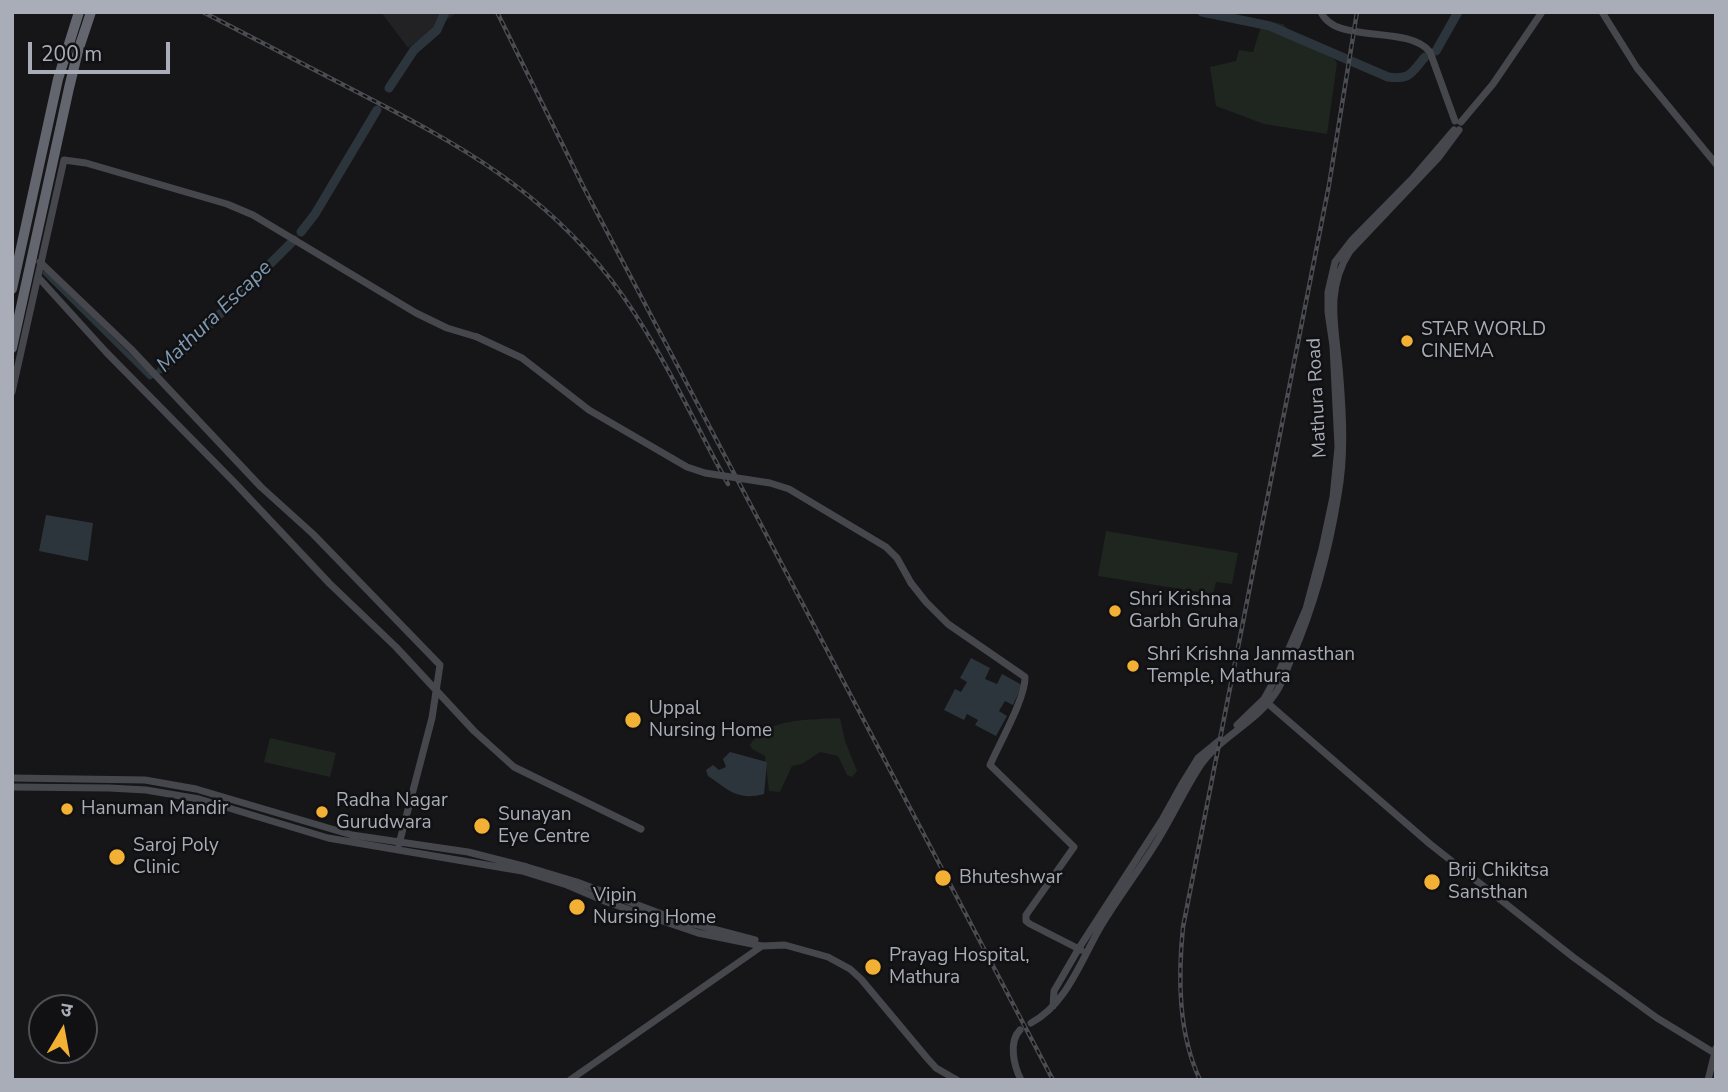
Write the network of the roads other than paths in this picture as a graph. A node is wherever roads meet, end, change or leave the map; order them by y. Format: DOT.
graph roads {
  1 [pos="79,12"];
  2 [pos="91,12"];
  3 [pos="1321,12"];
  4 [pos="1327,12"];
  5 [pos="1542,12"];
  6 [pos="1602,12"];
  7 [pos="1457,125"];
  8 [pos="1716,164"];
  9 [pos="1409,186"];
  10 [pos="40,262"];
  11 [pos="38,277"];
  12 [pos="12,289"];
  13 [pos="12,348"];
  14 [pos="12,392"];
  15 [pos="436,690"];
  16 [pos="1266,701"];
  17 [pos="12,778"];
  18 [pos="12,787"];
  19 [pos="640,829"];
  20 [pos="399,846"];
  21 [pos="764,944"];
  22 [pos="1083,950"];
  23 [pos="1031,1023"];
  24 [pos="1020,1030"];
  25 [pos="1715,1052"];
  26 [pos="570,1080"];
  27 [pos="957,1080"];
  28 [pos="1021,1080"];
  29 [pos="1708,1080"];
  1 -- 12 [label="highway"];
  2 -- 13 [label="highway"];
  3 -- 7 [label="street"];
  4 -- 7 [label="street"];
  5 -- 7 [label="street, Mathura Road"];
  6 -- 8 [label="street"];
  7 -- 9 [label="street, Mathura Road"];
  9 -- 16 [label="street, Mathura Road"];
  9 -- 16 [label="street, Mathura Road"];
  10 -- 11 [label="street"];
  10 -- 15 [label="street"];
  10 -- 22 [label="street, bridge"];
  11 -- 14 [label="street"];
  11 -- 15 [label="street"];
  15 -- 19 [label="street"];
  15 -- 20 [label="street"];
  16 -- 22 [label="street"];
  16 -- 25 [label="street"];
  17 -- 20 [label="street"];
  18 -- 20 [label="street"];
  20 -- 21 [label="street"];
  21 -- 26 [label="street"];
  21 -- 27 [label="street"];
  22 -- 23 [label="street"];
  24 -- 28 [label="street"];
  25 -- 29 [label="street"];
}
